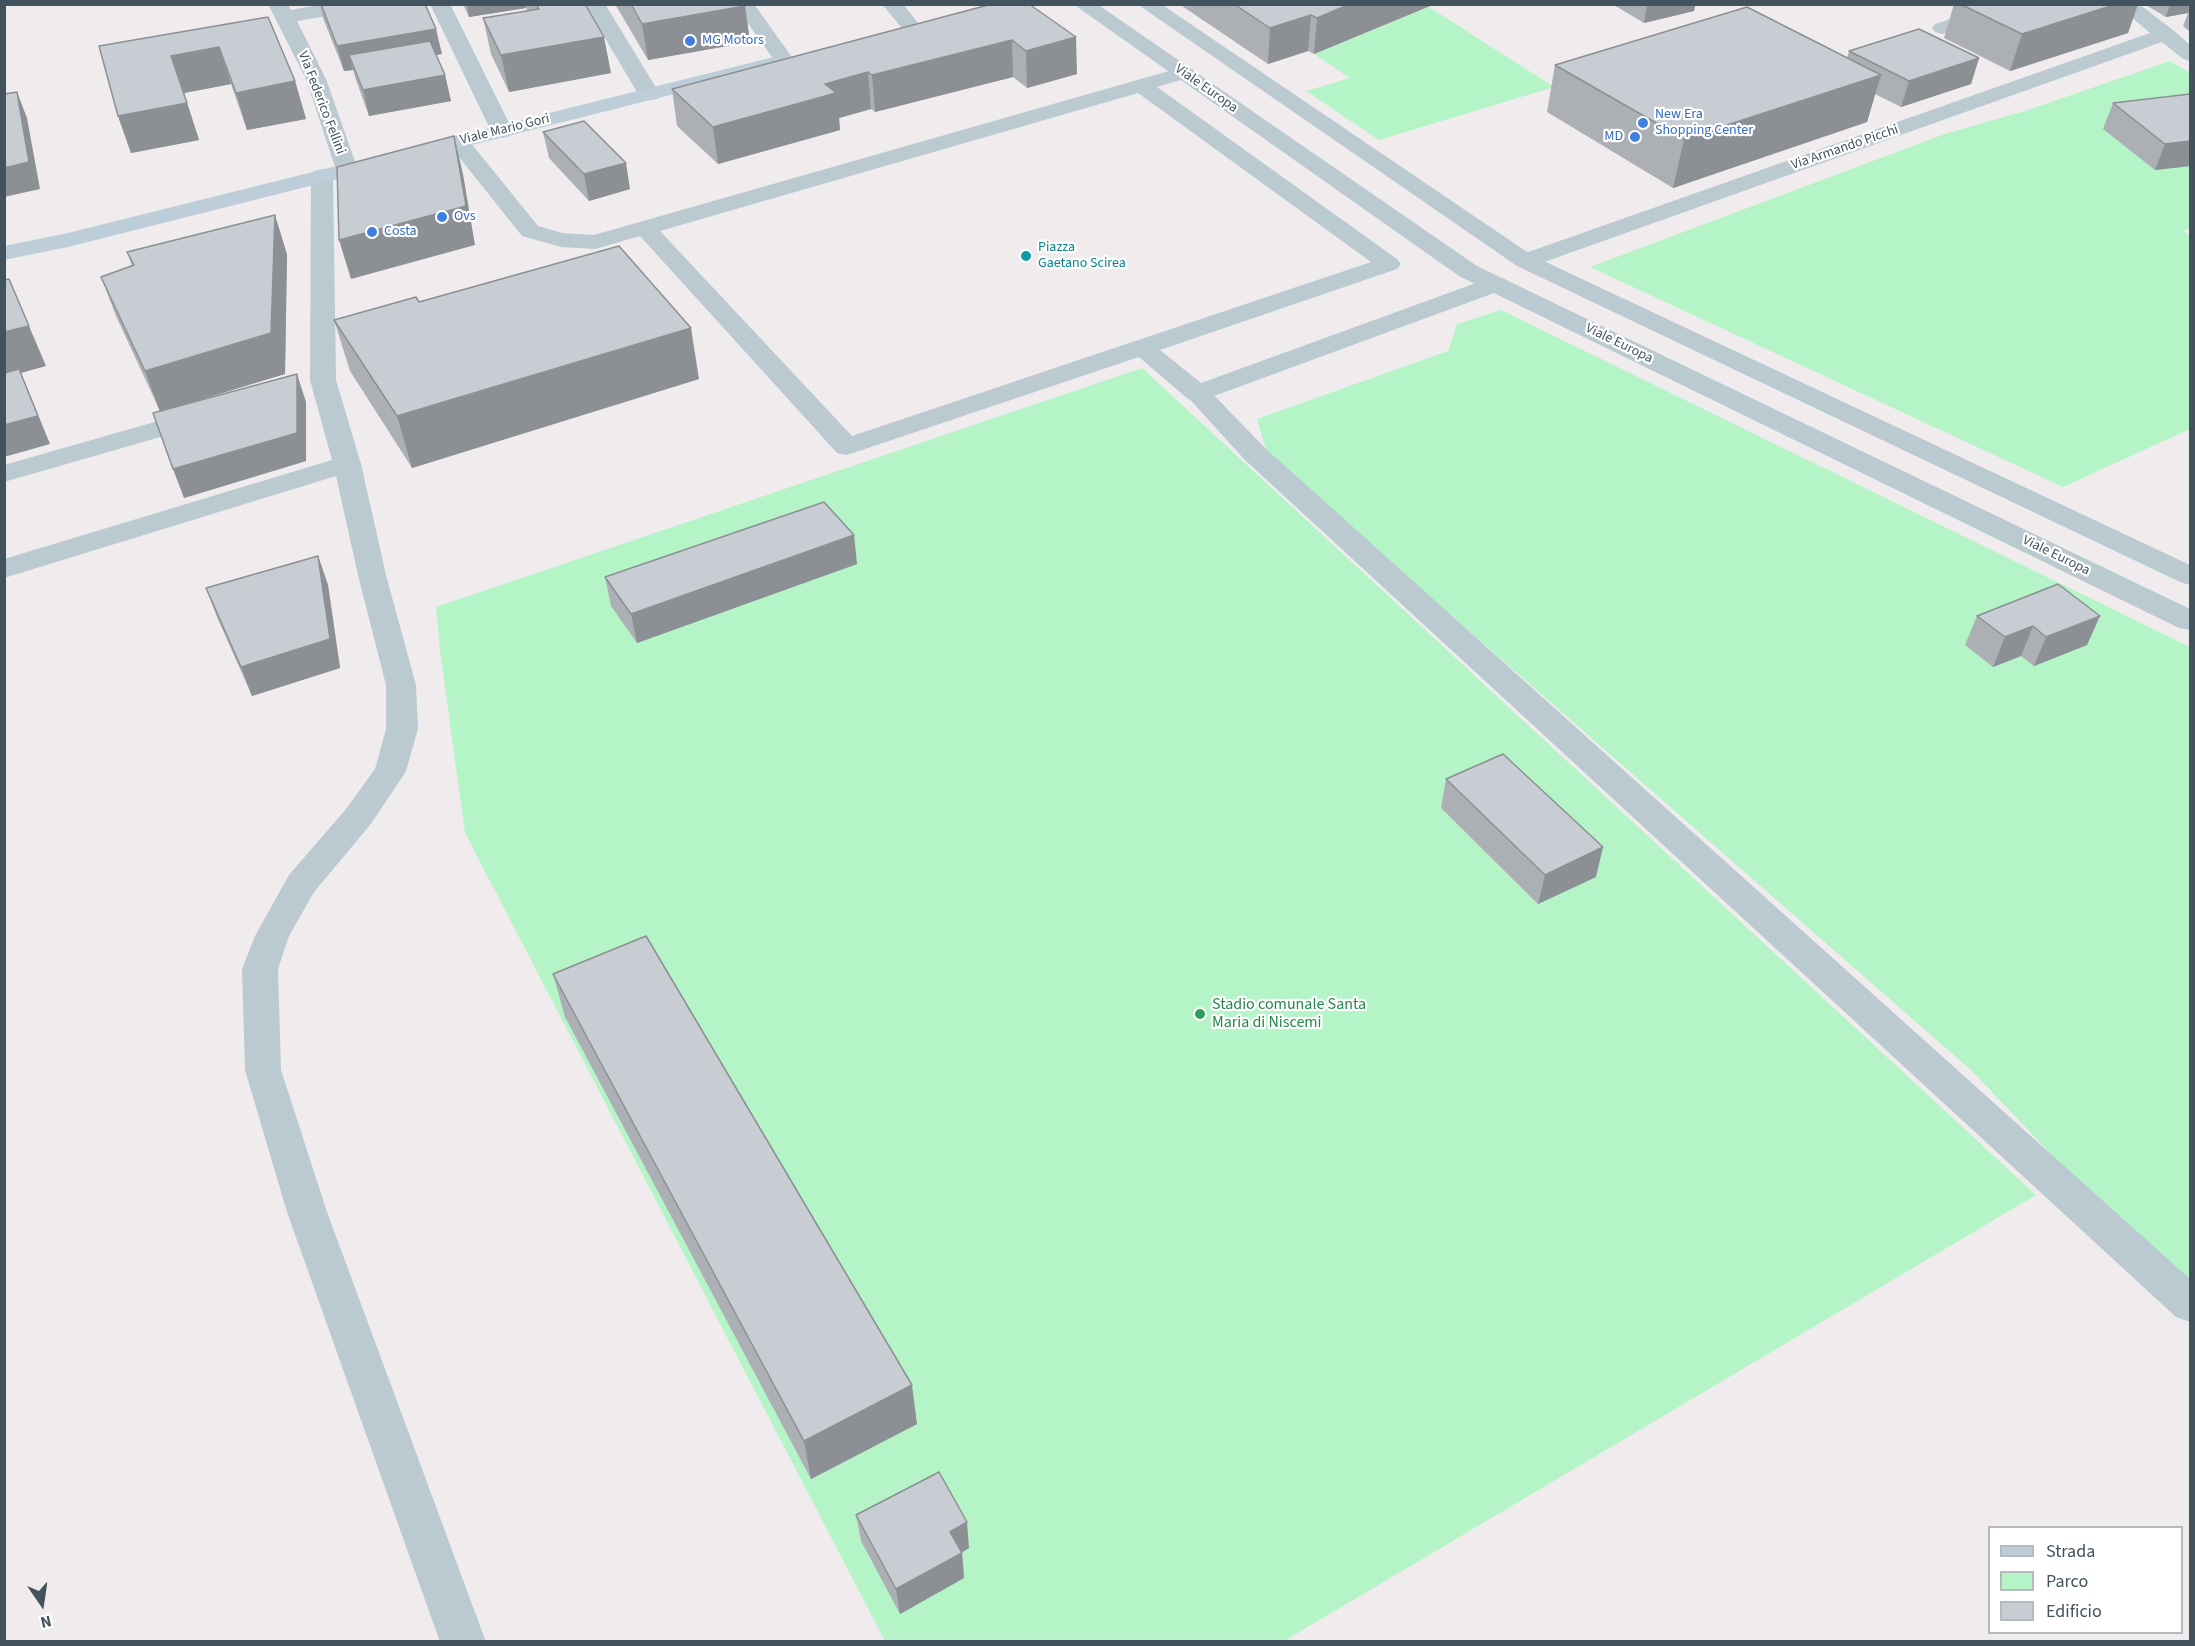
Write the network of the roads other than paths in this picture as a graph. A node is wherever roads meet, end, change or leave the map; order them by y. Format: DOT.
graph roads {
  1 [pos="361,4"];
  2 [pos="440,4"];
  3 [pos="595,4"];
  4 [pos="744,4"];
  5 [pos="892,4"];
  6 [pos="1083,4"];
  7 [pos="1147,4"];
  8 [pos="2019,4"];
  9 [pos="2126,4"];
  10 [pos="282,11"];
  11 [pos="936,22"];
  12 [pos="912,28"];
  13 [pos="1942,28"];
  14 [pos="891,33"];
  15 [pos="2166,34"];
  16 [pos="805,55"];
  17 [pos="2190,55"];
  18 [pos="783,60"];
  19 [pos="1183,73"];
  20 [pos="1141,85"];
  21 [pos="649,94"];
  22 [pos="502,131"];
  23 [pos="458,142"];
  24 [pos="335,173"];
  25 [pos="645,228"];
  26 [pos="4,253"];
  27 [pos="1524,261"];
  28 [pos="1496,284"];
  29 [pos="1142,347"];
  30 [pos="1197,393"];
  31 [pos="221,411"];
  32 [pos="348,464"];
  33 [pos="4,474"];
  34 [pos="4,569"];
  35 [pos="2190,576"];
  36 [pos="2190,621"];
  37 [pos="2190,1304"];
  38 [pos="463,1641"];
  1 -- 10 [label="street"];
  2 -- 22 [label="street"];
  3 -- 21 [label="street"];
  4 -- 18 [label="street"];
  5 -- 12 [label="street"];
  6 -- 19 [label="street, Viale Europa"];
  7 -- 27 [label="street"];
  8 -- 13 [label="street"];
  9 -- 15 [label="street"];
  10 -- 24 [label="street, Via Federico Fellini"];
  11 -- 12 [label="main road"];
  12 -- 14 [label="main road"];
  15 -- 17 [label="street"];
  15 -- 27 [label="street, Via Armando Picchi"];
  16 -- 18 [label="main road, Viale Mario Gori"];
  18 -- 21 [label="main road, Viale Mario Gori"];
  19 -- 20 [label="street"];
  19 -- 28 [label="street, Viale Europa"];
  20 -- 25 [label="street"];
  20 -- 29 [label="street"];
  21 -- 22 [label="main road, Viale Mario Gori"];
  22 -- 23 [label="main road, Viale Mario Gori"];
  23 -- 24 [label="main road, Viale Mario Gori"];
  23 -- 25 [label="street"];
  24 -- 26 [label="main road, Viale Mario Gori"];
  24 -- 32 [label="street, Via Federico Fellini"];
  25 -- 29 [label="street"];
  27 -- 35 [label="street"];
  28 -- 30 [label="street"];
  28 -- 36 [label="street, Viale Europa"];
  29 -- 30 [label="street"];
  30 -- 37 [label="street"];
  31 -- 33 [label="street"];
  32 -- 34 [label="street"];
  32 -- 38 [label="street, Via Federico Fellini"];
}
